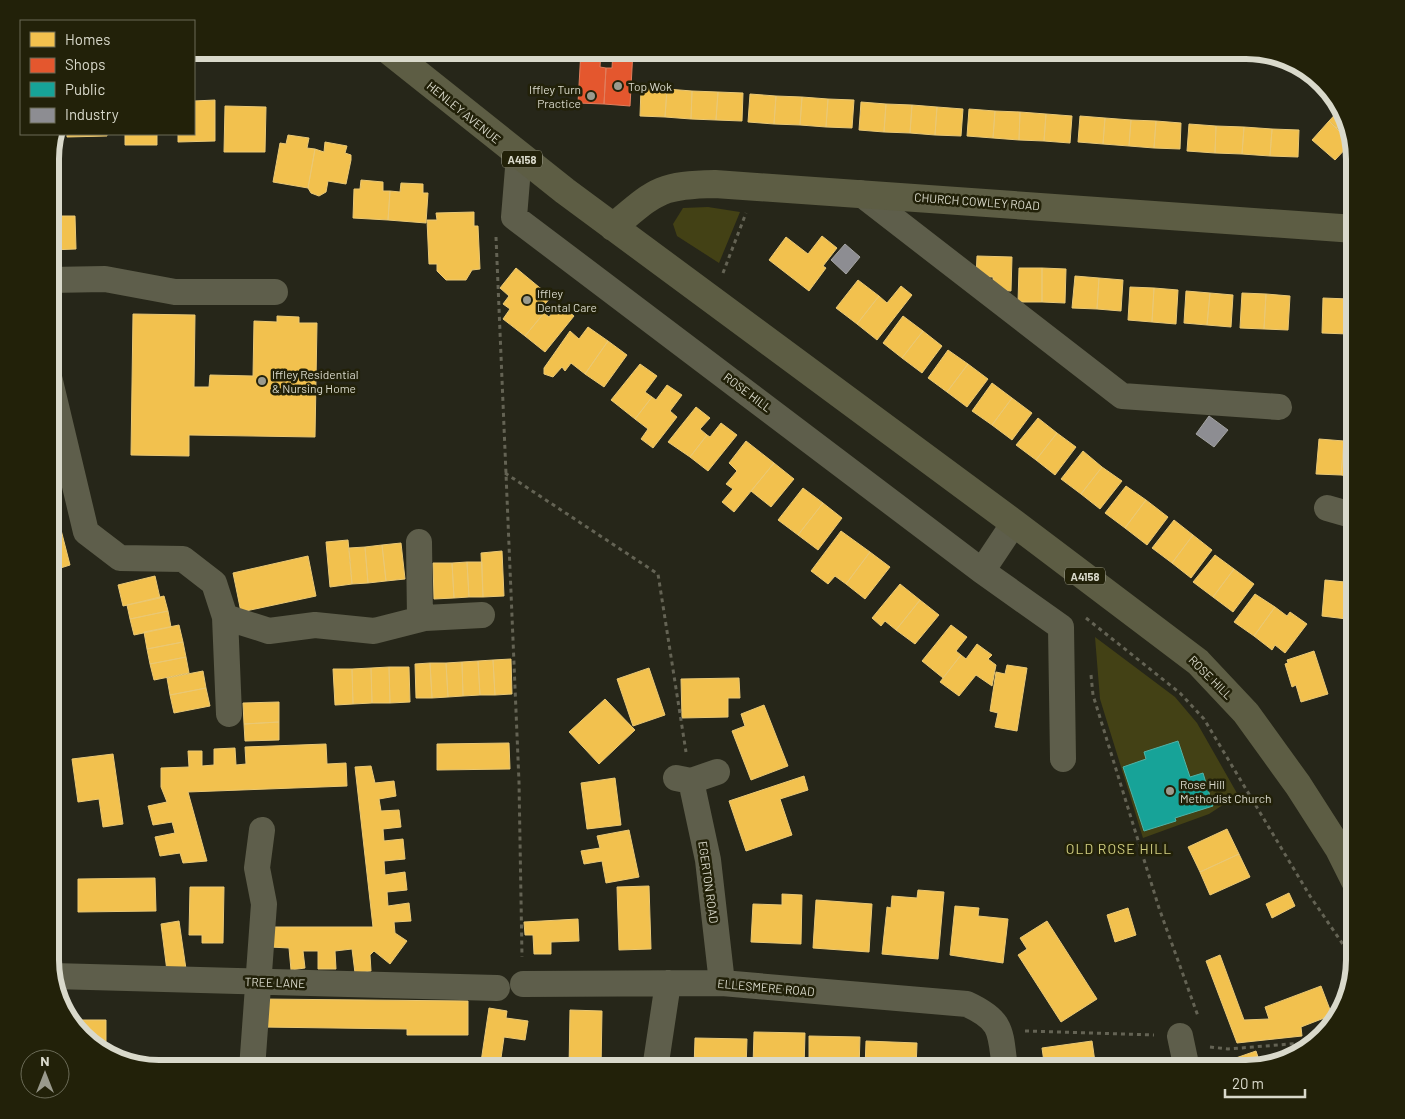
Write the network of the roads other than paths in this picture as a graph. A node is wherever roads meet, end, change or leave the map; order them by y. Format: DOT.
graph roads {
  1 [pos="399,59"];
  2 [pos="519,156"];
  3 [pos="860,193"];
  4 [pos="613,227"];
  5 [pos="1346,228"];
  6 [pos="59,280"];
  7 [pos="275,292"];
  8 [pos="1279,407"];
  9 [pos="59,419"];
  10 [pos="1327,508"];
  11 [pos="1346,513"];
  12 [pos="1014,523"];
  13 [pos="420,542"];
  14 [pos="982,571"];
  15 [pos="482,616"];
  16 [pos="225,617"];
  17 [pos="420,620"];
  18 [pos="229,714"];
  19 [pos="1063,759"];
  20 [pos="717,772"];
  21 [pos="262,830"];
  22 [pos="1346,863"];
  23 [pos="60,976"];
  24 [pos="257,982"];
  25 [pos="668,983"];
  26 [pos="722,983"];
  27 [pos="523,984"];
  28 [pos="497,988"];
  29 [pos="1190,1029"];
  30 [pos="253,1060"];
  31 [pos="656,1060"];
  32 [pos="1004,1060"];
  33 [pos="1188,1060"];
  1 -- 2 [label="main road, HENLEY AVENUE / A4158"];
  2 -- 4 [label="main road, HENLEY AVENUE / A4158"];
  2 -- 14 [label="street, ROSE HILL"];
  3 -- 4 [label="main road, CHURCH COWLEY ROAD"];
  3 -- 5 [label="main road, CHURCH COWLEY ROAD"];
  3 -- 8 [label="street"];
  4 -- 12 [label="main road, ROSE HILL / A4158"];
  6 -- 7 [label="street"];
  9 -- 16 [label="street"];
  10 -- 11 [label="street"];
  12 -- 14 [label="street"];
  12 -- 22 [label="main road, ROSE HILL / A4158"];
  13 -- 17 [label="street"];
  14 -- 19 [label="street"];
  15 -- 17 [label="street"];
  16 -- 17 [label="street"];
  16 -- 18 [label="street"];
  20 -- 26 [label="street, EGERTON ROAD"];
  21 -- 24 [label="street"];
  23 -- 24 [label="street, TREE LANE"];
  24 -- 28 [label="street, TREE LANE"];
  24 -- 30 [label="street"];
  25 -- 26 [label="street, ELLESMERE ROAD"];
  25 -- 27 [label="street, ELLESMERE ROAD"];
  25 -- 31 [label="street"];
  26 -- 32 [label="street, ELLESMERE ROAD"];
  29 -- 33 [label="street"];
}
